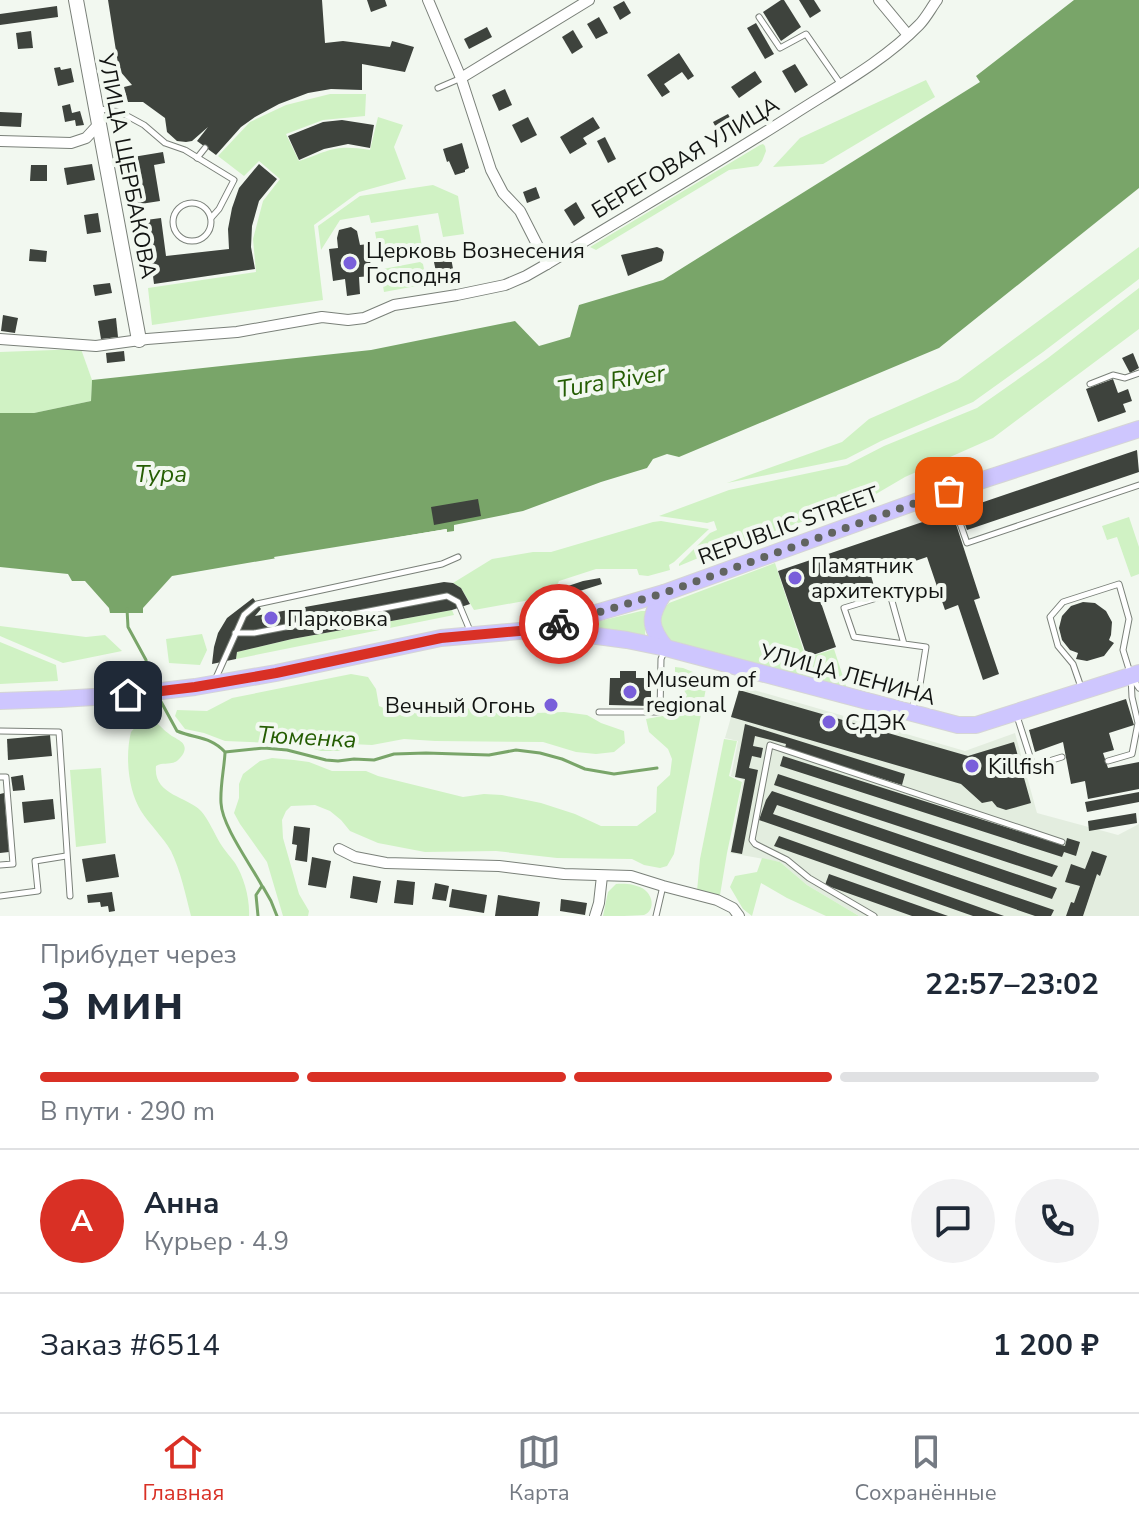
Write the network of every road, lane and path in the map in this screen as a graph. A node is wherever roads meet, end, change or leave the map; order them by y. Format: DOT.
graph roads {
  1 [pos="76,0"];
  2 [pos="428,0"];
  3 [pos="589,0"];
  4 [pos="879,0"];
  5 [pos="937,0"];
  6 [pos="759,17"];
  7 [pos="908,35"];
  8 [pos="461,78"];
  9 [pos="840,84"];
  10 [pos="438,88"];
  11 [pos="95,108"];
  12 [pos="98,125"];
  13 [pos="0,141"];
  14 [pos="205,148"];
  15 [pos="197,158"];
  16 [pos="211,218"];
  17 [pos="547,264"];
  18 [pos="0,339"];
  19 [pos="139,340"];
  20 [pos="1139,373"];
  21 [pos="1090,384"];
  22 [pos="1139,429"];
  23 [pos="1137,485"];
  24 [pos="949,491"];
  25 [pos="1139,496"];
  26 [pos="458,557"];
  27 [pos="664,593"];
  28 [pos="542,629"];
  29 [pos="235,633"];
  30 [pos="471,634"];
  31 [pos="904,644"];
  32 [pos="666,648"];
  33 [pos="1136,679"];
  34 [pos="214,682"];
  35 [pos="1082,691"];
  36 [pos="0,701"];
  37 [pos="599,712"];
  38 [pos="1016,712"];
  39 [pos="910,713"];
  40 [pos="0,731"];
  41 [pos="1062,757"];
  42 [pos="1108,761"];
  43 [pos="0,777"];
  44 [pos="1062,842"];
  45 [pos="339,849"];
  46 [pos="66,856"];
  47 [pos="0,865"];
  48 [pos="602,876"];
  49 [pos="663,886"];
  50 [pos="0,896"];
  51 [pos="70,896"];
  52 [pos="595,916"];
  53 [pos="656,916"];
  54 [pos="739,916"];
  55 [pos="874,916"];
  1 -- 11 [label="street, УЛИЦА ЩЕРБАКОВА"];
  2 -- 8 [label="street"];
  3 -- 8 [label="street"];
  4 -- 7 [label="street"];
  5 -- 7 [label="street, БЕРЕГОВАЯ УЛИЦА"];
  6 -- 9 [label="lane"];
  7 -- 9 [label="street, БЕРЕГОВАЯ УЛИЦА"];
  8 -- 10 [label="lane"];
  8 -- 17 [label="street"];
  9 -- 17 [label="street, БЕРЕГОВАЯ УЛИЦА"];
  11 -- 12 [label="street, УЛИЦА ЩЕРБАКОВА"];
  11 -- 15 [label="lane"];
  12 -- 13 [label="street"];
  12 -- 19 [label="street, УЛИЦА ЩЕРБАКОВА"];
  14 -- 15 [label="lane"];
  15 -- 16 [label="lane"];
  16 -- 16 [label="lane"];
  17 -- 19 [label="street, БЕРЕГОВАЯ УЛИЦА"];
  18 -- 19 [label="street, БЕРЕГОВАЯ УЛИЦА"];
  20 -- 21 [label="lane"];
  22 -- 24 [label="main road, REPUBLIC STREET"];
  23 -- 24 [label="lane"];
  23 -- 25 [label="lane"];
  24 -- 27 [label="main road, REPUBLIC STREET"];
  26 -- 29 [label="lane"];
  27 -- 28 [label="main road, REPUBLIC STREET"];
  27 -- 32 [label="main road"];
  28 -- 30 [label="main road"];
  28 -- 32 [label="main road, УЛИЦА ЛЕНИНА"];
  29 -- 30 [label="lane"];
  29 -- 34 [label="lane"];
  30 -- 34 [label="main road"];
  31 -- 31 [label="lane"];
  31 -- 39 [label="lane"];
  32 -- 37 [label="lane"];
  32 -- 39 [label="main road, УЛИЦА ЛЕНИНА"];
  33 -- 35 [label="main road, УЛИЦА ЛЕНИНА"];
  33 -- 35 [label="lane"];
  33 -- 42 [label="lane"];
  34 -- 36 [label="main road"];
  35 -- 38 [label="main road, УЛИЦА ЛЕНИНА"];
  38 -- 39 [label="main road, УЛИЦА ЛЕНИНА"];
  38 -- 41 [label="lane"];
  40 -- 46 [label="lane"];
  43 -- 47 [label="lane"];
  44 -- 55 [label="lane"];
  45 -- 48 [label="street"];
  46 -- 50 [label="lane"];
  46 -- 51 [label="lane"];
  48 -- 49 [label="street"];
  48 -- 52 [label="street"];
  49 -- 53 [label="lane"];
  49 -- 54 [label="street"];
}
